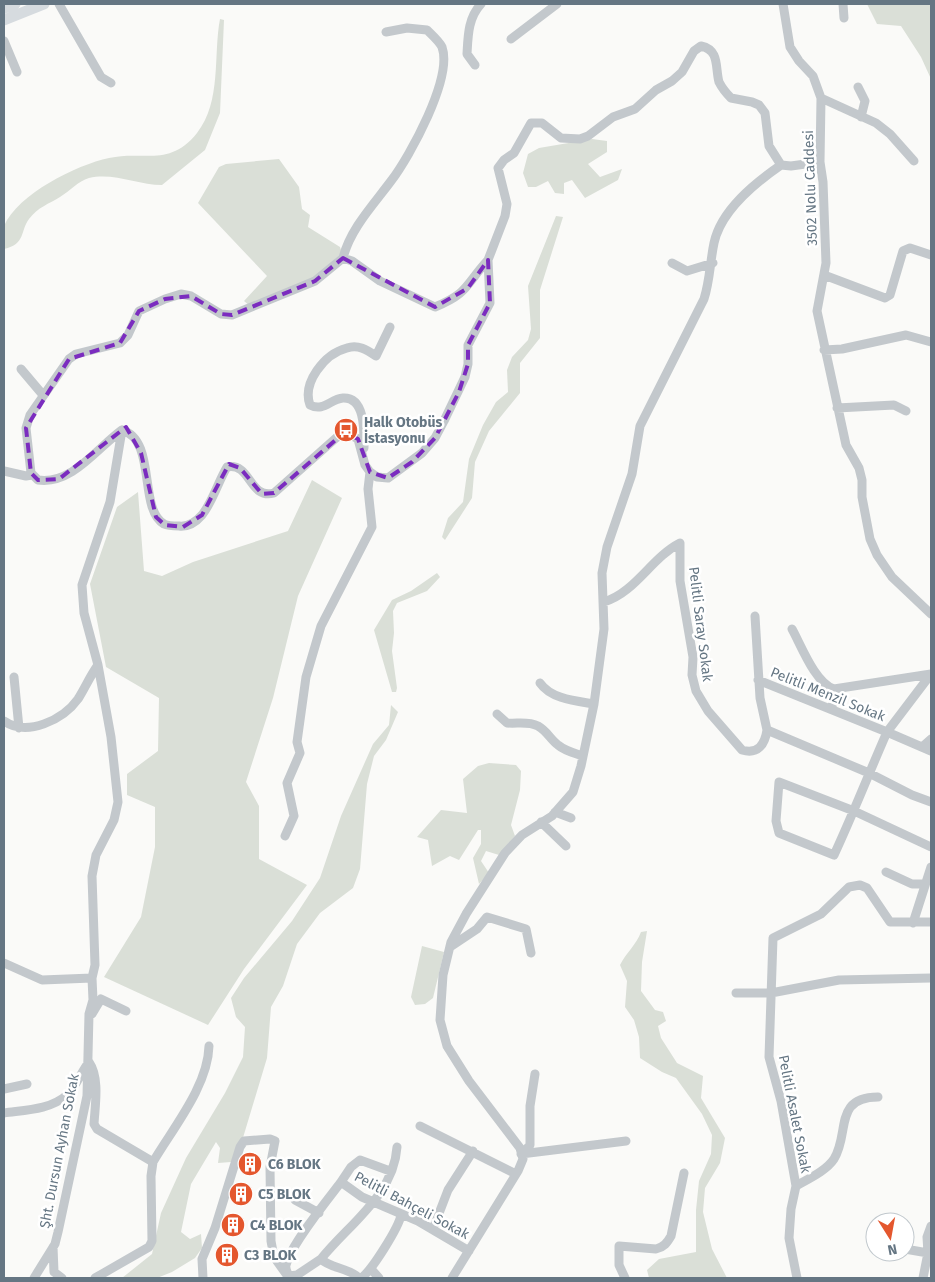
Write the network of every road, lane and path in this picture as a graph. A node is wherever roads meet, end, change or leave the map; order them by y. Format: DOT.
graph roads {
  1 [pos="15,4"];
  2 [pos="44,4"];
  3 [pos="60,4"];
  4 [pos="480,4"];
  5 [pos="555,4"];
  6 [pos="783,4"];
  7 [pos="843,4"];
  8 [pos="4,8"];
  9 [pos="844,18"];
  10 [pos="4,20"];
  11 [pos="386,32"];
  12 [pos="511,39"];
  13 [pos="4,41"];
  14 [pos="476,65"];
  15 [pos="17,72"];
  16 [pos="111,83"];
  17 [pos="858,87"];
  18 [pos="821,98"];
  19 [pos="861,116"];
  20 [pos="914,161"];
  21 [pos="820,162"];
  22 [pos="780,165"];
  23 [pos="931,255"];
  24 [pos="343,258"];
  25 [pos="488,260"];
  26 [pos="672,263"];
  27 [pos="712,263"];
  28 [pos="824,275"];
  29 [pos="390,327"];
  30 [pos="931,342"];
  31 [pos="824,350"];
  32 [pos="21,369"];
  33 [pos="43,395"];
  34 [pos="837,408"];
  35 [pos="906,411"];
  36 [pos="122,430"];
  37 [pos="365,463"];
  38 [pos="4,471"];
  39 [pos="370,472"];
  40 [pos="32,475"];
  41 [pos="604,602"];
  42 [pos="931,614"];
  43 [pos="755,616"];
  44 [pos="792,629"];
  45 [pos="98,665"];
  46 [pos="931,674"];
  47 [pos="14,677"];
  48 [pos="758,680"];
  49 [pos="540,683"];
  50 [pos="834,689"];
  51 [pos="594,704"];
  52 [pos="831,709"];
  53 [pos="498,714"];
  54 [pos="4,721"];
  55 [pos="19,728"];
  56 [pos="767,730"];
  57 [pos="887,732"];
  58 [pos="931,739"];
  59 [pos="922,747"];
  60 [pos="931,750"];
  61 [pos="583,756"];
  62 [pos="869,772"];
  63 [pos="931,802"];
  64 [pos="854,811"];
  65 [pos="555,812"];
  66 [pos="571,818"];
  67 [pos="541,822"];
  68 [pos="285,836"];
  69 [pos="566,846"];
  70 [pos="931,847"];
  71 [pos="931,867"];
  72 [pos="886,872"];
  73 [pos="925,884"];
  74 [pos="931,922"];
  75 [pos="913,923"];
  76 [pos="450,947"];
  77 [pos="531,953"];
  78 [pos="4,963"];
  79 [pos="92,978"];
  80 [pos="931,978"];
  81 [pos="736,993"];
  82 [pos="771,993"];
  83 [pos="126,1011"];
  84 [pos="89,1018"];
  85 [pos="209,1046"];
  86 [pos="89,1062"];
  87 [pos="535,1074"];
  88 [pos="27,1084"];
  89 [pos="4,1089"];
  90 [pos="878,1097"];
  91 [pos="4,1113"];
  92 [pos="420,1126"];
  93 [pos="626,1141"];
  94 [pos="396,1147"];
  95 [pos="473,1151"];
  96 [pos="521,1154"];
  97 [pos="153,1162"];
  98 [pos="390,1172"];
  99 [pos="684,1173"];
  100 [pos="516,1174"];
  101 [pos="341,1182"];
  102 [pos="796,1186"];
  103 [pos="295,1200"];
  104 [pos="373,1203"];
  105 [pos="319,1213"];
  106 [pos="401,1215"];
  107 [pos="931,1226"];
  108 [pos="433,1230"];
  109 [pos="53,1246"];
  110 [pos="469,1251"];
  111 [pos="915,1251"];
  112 [pos="928,1253"];
  113 [pos="321,1259"];
  114 [pos="372,1269"];
  115 [pos="289,1277"];
  116 [pos="34,1278"];
  117 [pos="62,1278"];
  118 [pos="95,1278"];
  119 [pos="203,1278"];
  120 [pos="360,1278"];
  121 [pos="379,1278"];
  122 [pos="452,1278"];
  123 [pos="625,1278"];
  124 [pos="797,1278"];
  125 [pos="923,1278"];
  1 -- 8 [label="main road"];
  2 -- 10 [label="main road"];
  3 -- 16 [label="street"];
  4 -- 14 [label="street"];
  5 -- 12 [label="street"];
  6 -- 18 [label="street, 3502 Nolu Caddesi"];
  7 -- 9 [label="street"];
  11 -- 24 [label="street"];
  13 -- 15 [label="street"];
  17 -- 19 [label="street"];
  18 -- 19 [label="street"];
  18 -- 21 [label="street, 3502 Nolu Caddesi"];
  19 -- 20 [label="street"];
  21 -- 22 [label="street"];
  21 -- 28 [label="street, 3502 Nolu Caddesi"];
  22 -- 25 [label="street"];
  22 -- 27 [label="street"];
  23 -- 28 [label="street"];
  24 -- 25 [label="street"];
  24 -- 33 [label="street"];
  25 -- 39 [label="street"];
  26 -- 27 [label="street"];
  27 -- 41 [label="street"];
  28 -- 31 [label="street, 3502 Nolu Caddesi"];
  29 -- 37 [label="street"];
  30 -- 31 [label="street"];
  31 -- 34 [label="street, 3502 Nolu Caddesi"];
  32 -- 33 [label="street"];
  33 -- 40 [label="street"];
  34 -- 35 [label="street"];
  34 -- 42 [label="street, 3502 Nolu Caddesi"];
  36 -- 37 [label="street"];
  36 -- 40 [label="street"];
  36 -- 45 [label="street, Şht. Dursun Ayhan Sokak"];
  37 -- 39 [label="street"];
  38 -- 40 [label="street"];
  39 -- 68 [label="street"];
  41 -- 51 [label="street"];
  41 -- 56 [label="street, Pelitli Saray Sokak"];
  43 -- 48 [label="street"];
  44 -- 50 [label="street"];
  45 -- 55 [label="street"];
  45 -- 79 [label="street, Şht. Dursun Ayhan Sokak"];
  46 -- 50 [label="street"];
  46 -- 57 [label="street"];
  47 -- 55 [label="street"];
  48 -- 52 [label="street, Pelitli Menzil Sokak"];
  48 -- 56 [label="street"];
  49 -- 51 [label="street"];
  50 -- 52 [label="street"];
  51 -- 61 [label="street"];
  52 -- 57 [label="street, Pelitli Menzil Sokak"];
  53 -- 61 [label="street"];
  54 -- 55 [label="street"];
  56 -- 62 [label="street"];
  57 -- 59 [label="street, Pelitli Menzil Sokak"];
  57 -- 62 [label="street"];
  58 -- 59 [label="street"];
  59 -- 60 [label="street, Pelitli Menzil Sokak"];
  61 -- 65 [label="street"];
  62 -- 63 [label="street"];
  62 -- 64 [label="street"];
  64 -- 64 [label="street"];
  64 -- 70 [label="street"];
  65 -- 66 [label="street"];
  65 -- 67 [label="street"];
  67 -- 69 [label="street"];
  67 -- 76 [label="street"];
  71 -- 73 [label="street"];
  72 -- 73 [label="street"];
  73 -- 75 [label="street"];
  74 -- 75 [label="street, Pelitli Asalet Sokak"];
  75 -- 82 [label="street, Pelitli Asalet Sokak"];
  76 -- 77 [label="street"];
  76 -- 96 [label="street"];
  78 -- 79 [label="street"];
  79 -- 84 [label="street, Şht. Dursun Ayhan Sokak"];
  80 -- 82 [label="street"];
  81 -- 82 [label="street"];
  82 -- 102 [label="street, Pelitli Asalet Sokak"];
  83 -- 84 [label="street"];
  84 -- 86 [label="street, Şht. Dursun Ayhan Sokak"];
  85 -- 97 [label="street"];
  86 -- 91 [label="street"];
  86 -- 97 [label="street"];
  86 -- 109 [label="street, Şht. Dursun Ayhan Sokak"];
  87 -- 96 [label="street"];
  88 -- 89 [label="street"];
  90 -- 102 [label="street"];
  92 -- 95 [label="street"];
  93 -- 96 [label="street"];
  94 -- 98 [label="street"];
  95 -- 100 [label="street"];
  95 -- 108 [label="street"];
  96 -- 100 [label="street"];
  97 -- 118 [label="street"];
  98 -- 101 [label="street"];
  98 -- 104 [label="street"];
  99 -- 123 [label="street"];
  100 -- 110 [label="street"];
  101 -- 104 [label="street, Pelitli Bahçeli Sokak"];
  101 -- 105 [label="street, Pelitli Bahçeli Sokak"];
  102 -- 124 [label="street, Pelitli Asalet Sokak"];
  103 -- 105 [label="street"];
  104 -- 106 [label="street, Pelitli Bahçeli Sokak"];
  104 -- 113 [label="street"];
  105 -- 115 [label="street, Pelitli Bahçeli Sokak"];
  106 -- 108 [label="street, Pelitli Bahçeli Sokak"];
  106 -- 114 [label="street"];
  107 -- 112 [label="street"];
  108 -- 110 [label="street, Pelitli Bahçeli Sokak"];
  109 -- 116 [label="street, Şht. Dursun Ayhan Sokak"];
  109 -- 117 [label="street, Şht. Dursun Ayhan Sokak"];
  110 -- 122 [label="street"];
  111 -- 112 [label="street"];
  112 -- 125 [label="street"];
  113 -- 115 [label="street"];
  113 -- 120 [label="street"];
  114 -- 120 [label="street"];
  114 -- 121 [label="street"];
  115 -- 119 [label="street"];
}
